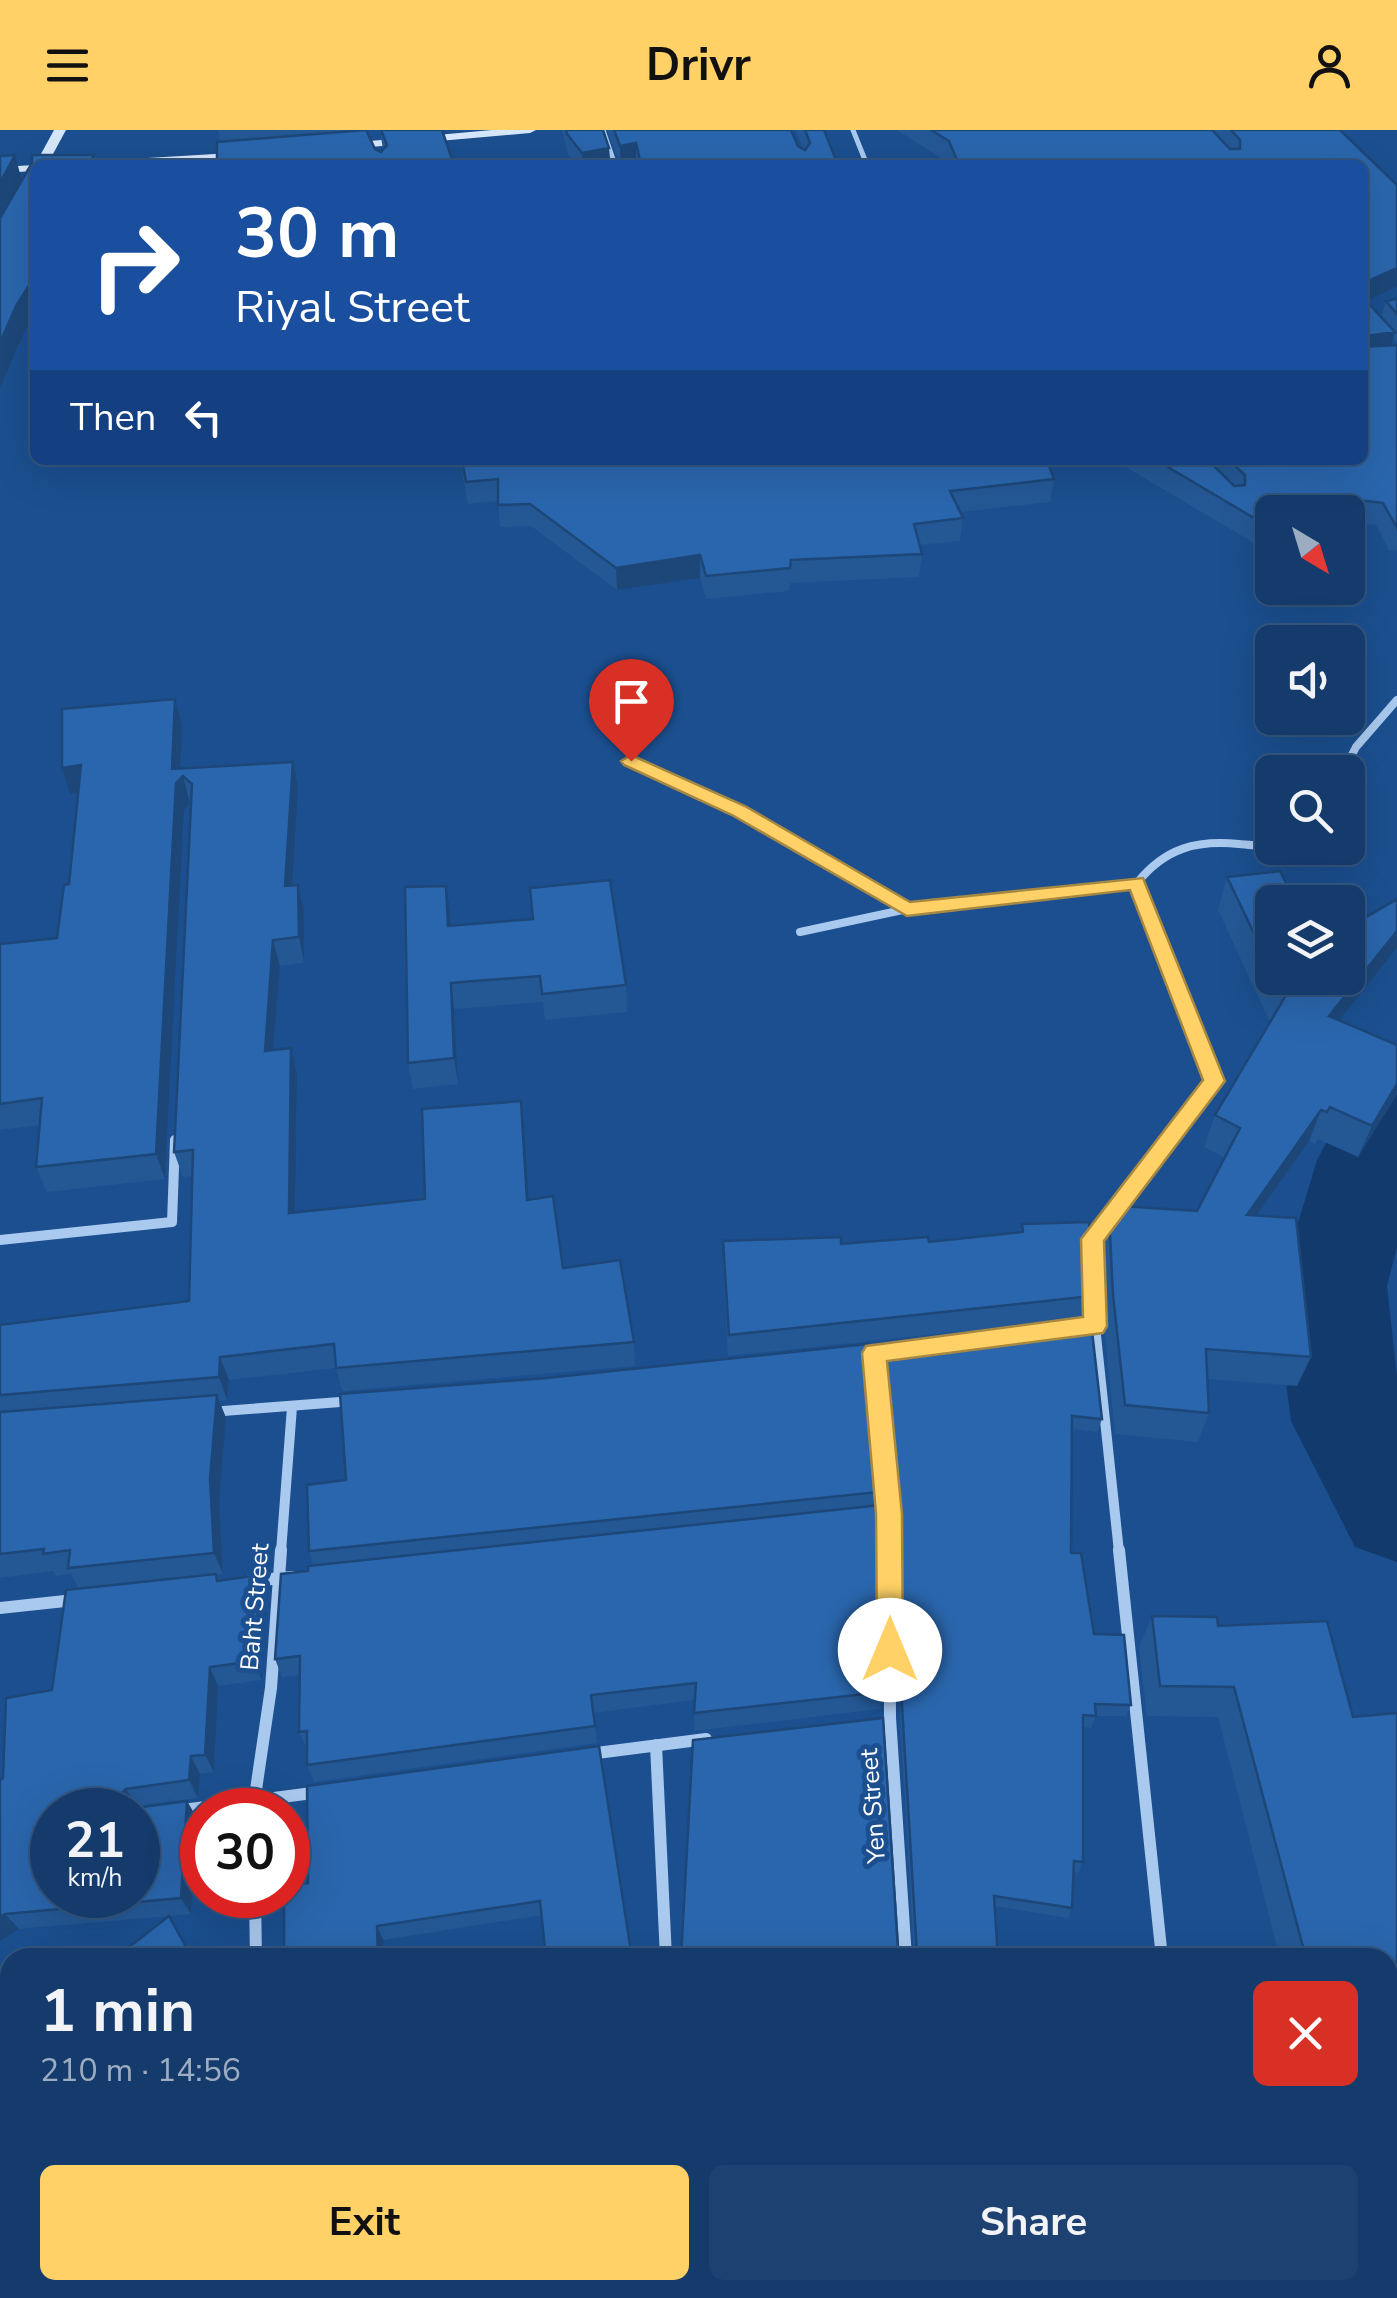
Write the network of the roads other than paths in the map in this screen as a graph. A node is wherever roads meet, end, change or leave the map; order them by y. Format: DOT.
graph roads {
  1 [pos="60,130"];
  2 [pos="530,130"];
  3 [pos="603,130"];
  4 [pos="853,130"];
  5 [pos="332,148"];
  6 [pos="255,153"];
  7 [pos="42,160"];
  8 [pos="154,160"];
  9 [pos="612,160"];
  10 [pos="865,160"];
  11 [pos="30,168"];
  12 [pos="0,170"];
  13 [pos="1397,700"];
  14 [pos="1352,755"];
  15 [pos="631,761"];
  16 [pos="1255,845"];
  17 [pos="1136,883"];
  18 [pos="907,909"];
  19 [pos="800,932"];
  20 [pos="176,1124"];
  21 [pos="0,1240"];
  22 [pos="1095,1326"];
  23 [pos="1077,1328"];
  24 [pos="911,1348"];
  25 [pos="874,1353"];
  26 [pos="836,1356"];
  27 [pos="370,1399"];
  28 [pos="292,1407"];
  29 [pos="195,1414"];
  30 [pos="889,1514"];
  31 [pos="870,1516"];
  32 [pos="300,1576"];
  33 [pos="280,1578"];
  34 [pos="243,1582"];
  35 [pos="94,1598"];
  36 [pos="0,1608"];
  37 [pos="890,1718"];
  38 [pos="871,1720"];
  39 [pos="715,1738"];
  40 [pos="656,1745"];
  41 [pos="580,1756"];
  42 [pos="256,1788"];
  43 [pos="330,1790"];
  44 [pos="310,1794"];
  45 [pos="176,1811"];
  46 [pos="180,1811"];
  47 [pos="255,1918"];
  48 [pos="256,1948"];
  49 [pos="666,1948"];
  50 [pos="905,1948"];
  51 [pos="1161,1948"];
  1 -- 7 [label="street"];
  2 -- 5 [label="street"];
  3 -- 9 [label="lane"];
  4 -- 10 [label="lane"];
  6 -- 8 [label="street"];
  11 -- 12 [label="street"];
  13 -- 14 [label="street"];
  15 -- 18 [label="lane"];
  16 -- 17 [label="street"];
  17 -- 18 [label="street"];
  17 -- 22 [label="street"];
  18 -- 19 [label="street"];
  20 -- 21 [label="street"];
  22 -- 23 [label="street"];
  22 -- 51 [label="street"];
  24 -- 25 [label="street"];
  25 -- 26 [label="street"];
  25 -- 30 [label="street, Yen Street"];
  27 -- 28 [label="street"];
  28 -- 29 [label="street"];
  28 -- 33 [label="street, Baht Street"];
  30 -- 31 [label="street"];
  30 -- 37 [label="street, Yen Street"];
  32 -- 33 [label="street"];
  33 -- 34 [label="street"];
  33 -- 42 [label="street, Baht Street"];
  35 -- 36 [label="street"];
  37 -- 38 [label="street"];
  37 -- 50 [label="street, Yen Street"];
  39 -- 40 [label="street"];
  40 -- 41 [label="street"];
  40 -- 49 [label="street"];
  43 -- 44 [label="street"];
  45 -- 46 [label="street"];
  47 -- 48 [label="street"];
}
